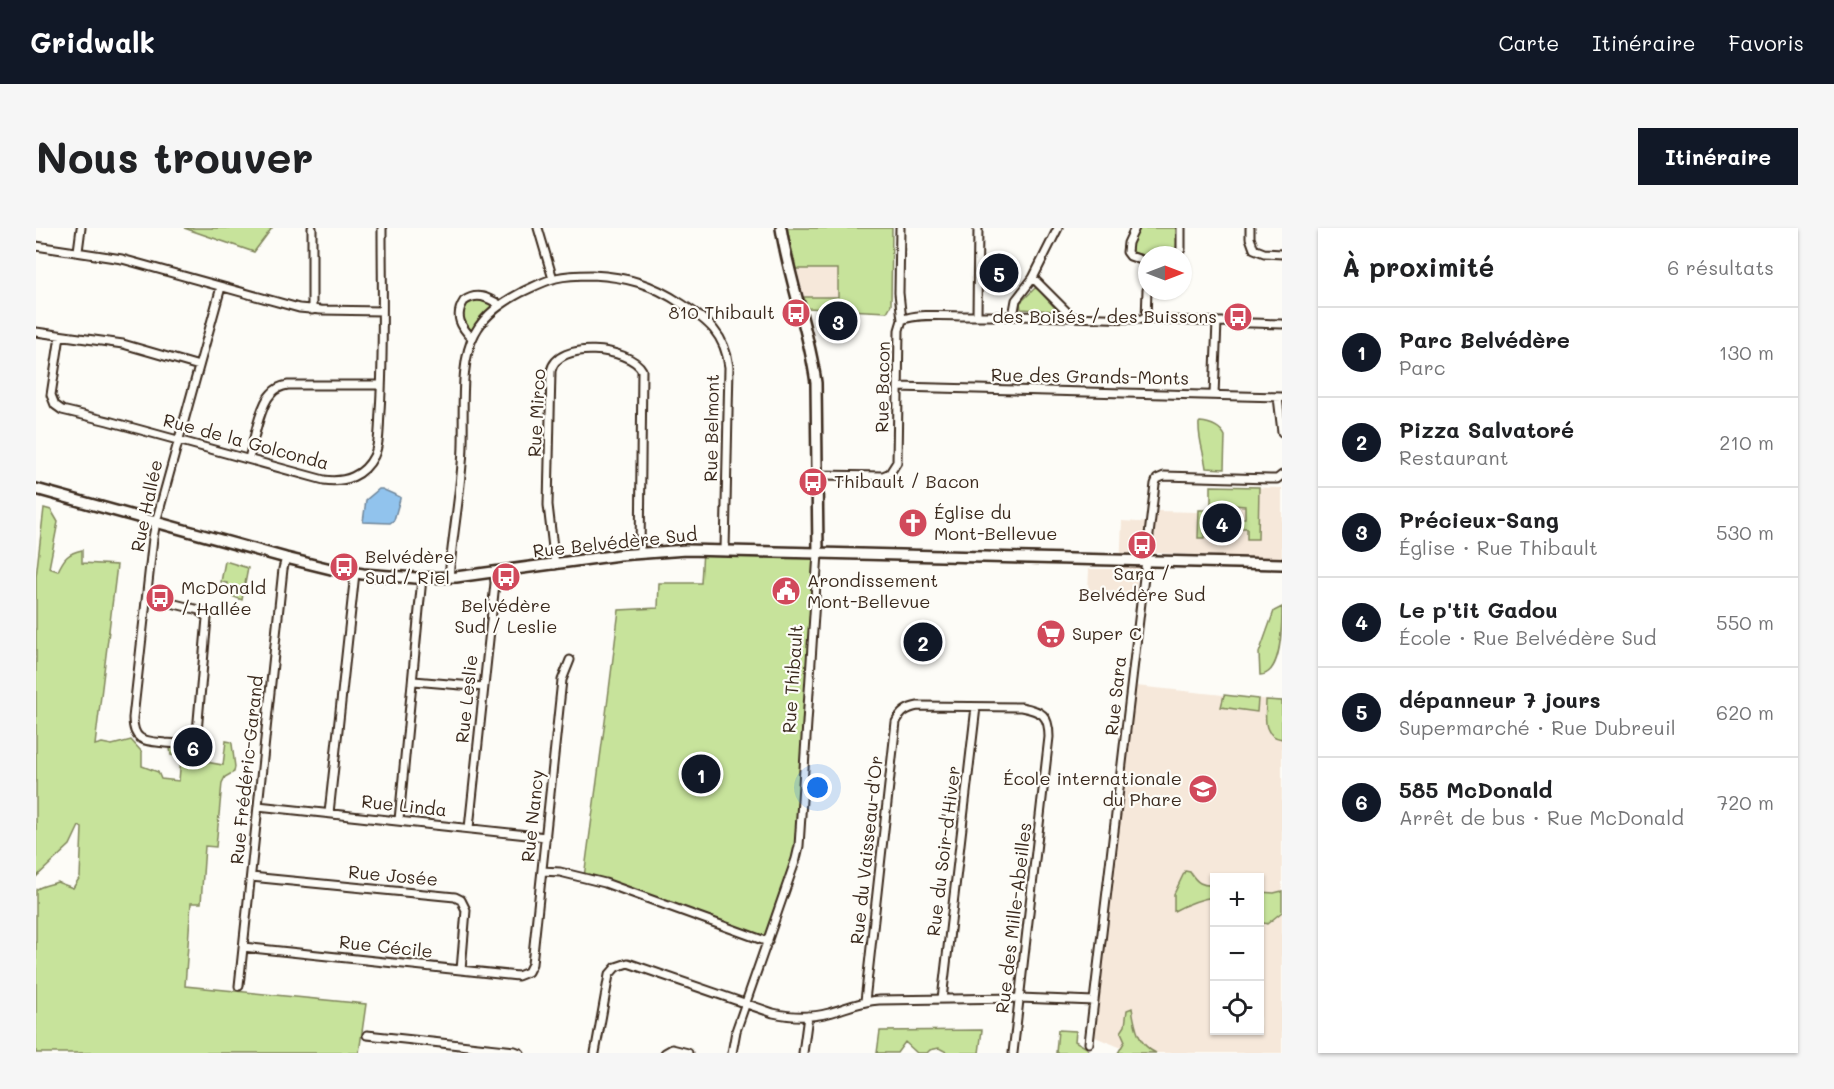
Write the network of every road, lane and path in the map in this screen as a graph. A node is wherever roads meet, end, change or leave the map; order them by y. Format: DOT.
graph roads {
  1 [pos="81,228"];
  2 [pos="312,228"];
  3 [pos="382,228"];
  4 [pos="538,228"];
  5 [pos="781,228"];
  6 [pos="900,228"];
  7 [pos="978,228"];
  8 [pos="1058,228"];
  9 [pos="1136,228"];
  10 [pos="1181,228"];
  11 [pos="1250,228"];
  12 [pos="36,246"];
  13 [pos="1181,246"];
  14 [pos="78,251"];
  15 [pos="1282,254"];
  16 [pos="1138,258"];
  17 [pos="1033,278"];
  18 [pos="553,279"];
  19 [pos="221,287"];
  20 [pos="1147,300"];
  21 [pos="500,305"];
  22 [pos="312,310"];
  23 [pos="382,310"];
  24 [pos="977,316"];
  25 [pos="1013,316"];
  26 [pos="1072,317"];
  27 [pos="902,320"];
  28 [pos="1146,320"];
  29 [pos="1217,322"];
  30 [pos="1282,324"];
  31 [pos="36,332"];
  32 [pos="60,336"];
  33 [pos="472,338"];
  34 [pos="199,366"];
  35 [pos="381,385"];
  36 [pos="898,387"];
  37 [pos="1214,396"];
  38 [pos="1280,397"];
  39 [pos="1282,432"];
  40 [pos="178,440"];
  41 [pos="249,459"];
  42 [pos="818,475"];
  43 [pos="1282,475"];
  44 [pos="36,489"];
  45 [pos="156,522"];
  46 [pos="725,550"];
  47 [pos="640,553"];
  48 [pos="818,553"];
  49 [pos="286,558"];
  50 [pos="1146,561"];
  51 [pos="1282,564"];
  52 [pos="555,565"];
  53 [pos="355,573"];
  54 [pos="494,573"];
  55 [pos="422,578"];
  56 [pos="449,578"];
  57 [pos="147,597"];
  58 [pos="570,660"];
  59 [pos="414,681"];
  60 [pos="484,687"];
  61 [pos="976,707"];
  62 [pos="258,806"];
  63 [pos="328,813"];
  64 [pos="399,820"];
  65 [pos="469,828"];
  66 [pos="546,837"];
  67 [pos="542,871"];
  68 [pos="250,877"];
  69 [pos="768,942"];
  70 [pos="243,947"];
  71 [pos="461,970"];
  72 [pos="525,974"];
  73 [pos="239,986"];
  74 [pos="1020,998"];
  75 [pos="942,999"];
  76 [pos="865,1001"];
  77 [pos="1094,1001"];
  78 [pos="746,1004"];
  79 [pos="808,1017"];
  80 [pos="368,1035"];
  81 [pos="1089,1043"];
  82 [pos="519,1053"];
  83 [pos="595,1053"];
  84 [pos="665,1053"];
  85 [pos="688,1053"];
  86 [pos="732,1053"];
  87 [pos="803,1053"];
  88 [pos="1013,1053"];
  1 -- 14 [label="street"];
  2 -- 22 [label="street"];
  3 -- 23 [label="street, Rue de la Golconda"];
  4 -- 18 [label="street"];
  5 -- 42 [label="street, Rue Thibault"];
  6 -- 27 [label="street, Rue Bacon"];
  7 -- 24 [label="street"];
  8 -- 17 [label="street"];
  9 -- 16 [label="street"];
  10 -- 13 [label="street"];
  11 -- 15 [label="street"];
  12 -- 14 [label="street"];
  14 -- 19 [label="street"];
  17 -- 25 [label="street"];
  17 -- 26 [label="street"];
  18 -- 21 [label="street, Rue Belmont"];
  18 -- 46 [label="street, Rue Belmont"];
  19 -- 22 [label="street"];
  19 -- 34 [label="street, Rue Hallée"];
  20 -- 28 [label="street"];
  21 -- 33 [label="street, Rue Belmont"];
  21 -- 33 [label="street"];
  22 -- 23 [label="street"];
  23 -- 35 [label="street, Rue de la Golconda"];
  24 -- 25 [label="street"];
  24 -- 27 [label="street"];
  25 -- 26 [label="street"];
  26 -- 28 [label="street"];
  27 -- 36 [label="street, Rue Bacon"];
  28 -- 29 [label="street"];
  29 -- 30 [label="street"];
  29 -- 37 [label="street"];
  31 -- 32 [label="street"];
  32 -- 34 [label="street"];
  32 -- 40 [label="street, Rue de la Golconda"];
  33 -- 56 [label="street, Rue Belmont"];
  34 -- 40 [label="street, Rue Hallée"];
  35 -- 41 [label="street"];
  35 -- 41 [label="street, Rue de la Golconda"];
  36 -- 37 [label="street, Rue des Grands-Monts"];
  36 -- 42 [label="street, Rue Bacon"];
  37 -- 38 [label="street, Rue des Grands-Monts"];
  38 -- 39 [label="street"];
  40 -- 41 [label="street, Rue de la Golconda"];
  40 -- 45 [label="street, Rue Hallée"];
  42 -- 48 [label="street, Rue Thibault"];
  43 -- 50 [label="street, Rue Sara"];
  44 -- 45 [label="street, Rue Belvédère Sud"];
  45 -- 49 [label="street, Rue Belvédère Sud"];
  45 -- 57 [label="street, Rue Hallée"];
  46 -- 47 [label="street, Rue Belvédère Sud"];
  46 -- 48 [label="street, Rue Belvédère Sud"];
  47 -- 52 [label="street, Rue Belvédère Sud"];
  47 -- 52 [label="street, Rue Mirco"];
  48 -- 50 [label="street, Rue Belvédère Sud"];
  48 -- 69 [label="street, Rue Thibault"];
  49 -- 53 [label="street, Rue Belvédère Sud"];
  49 -- 62 [label="street, Rue Frédéric-Garand"];
  50 -- 51 [label="street, Rue Belvédère Sud"];
  50 -- 77 [label="street, Rue Sara"];
  52 -- 54 [label="street, Rue Belvédère Sud"];
  53 -- 55 [label="street, Rue Belvédère Sud"];
  53 -- 63 [label="street"];
  54 -- 56 [label="street, Rue Belvédère Sud"];
  54 -- 60 [label="street, Rue Leslie"];
  55 -- 56 [label="street, Rue Belvédère Sud"];
  55 -- 59 [label="street"];
  57 -- 57 [label="street, Rue Hallée"];
  58 -- 66 [label="street, Rue Nancy"];
  59 -- 60 [label="street"];
  59 -- 64 [label="street"];
  60 -- 65 [label="street, Rue Leslie"];
  61 -- 74 [label="street, Rue des Mille-Abeilles"];
  61 -- 75 [label="street, Rue du Soir-d'Hiver"];
  61 -- 76 [label="street, Rue du Vaisseau-d'Or"];
  62 -- 63 [label="street, Rue Linda"];
  62 -- 68 [label="street, Rue Frédéric-Garand"];
  63 -- 64 [label="street, Rue Linda"];
  64 -- 65 [label="street, Rue Linda"];
  65 -- 66 [label="street, Rue Linda"];
  66 -- 67 [label="street, Rue Nancy"];
  67 -- 69 [label="street"];
  67 -- 72 [label="street, Rue Nancy"];
  68 -- 70 [label="street, Rue Frédéric-Garand"];
  68 -- 71 [label="street, Rue Josée"];
  69 -- 78 [label="street, Rue Thibault"];
  70 -- 71 [label="street, Rue Cécile"];
  70 -- 73 [label="street, Rue Frédéric-Garand"];
  71 -- 72 [label="street, Rue Cécile"];
  74 -- 75 [label="street"];
  74 -- 77 [label="street"];
  74 -- 88 [label="street, Rue des Mille-Abeilles"];
  75 -- 76 [label="street"];
  76 -- 79 [label="street"];
  77 -- 81 [label="street, Rue Sara"];
  78 -- 79 [label="street"];
  78 -- 83 [label="street"];
  78 -- 86 [label="street, Rue Thibault"];
  79 -- 87 [label="street"];
  80 -- 82 [label="street"];
  84 -- 85 [label="street"];
}
